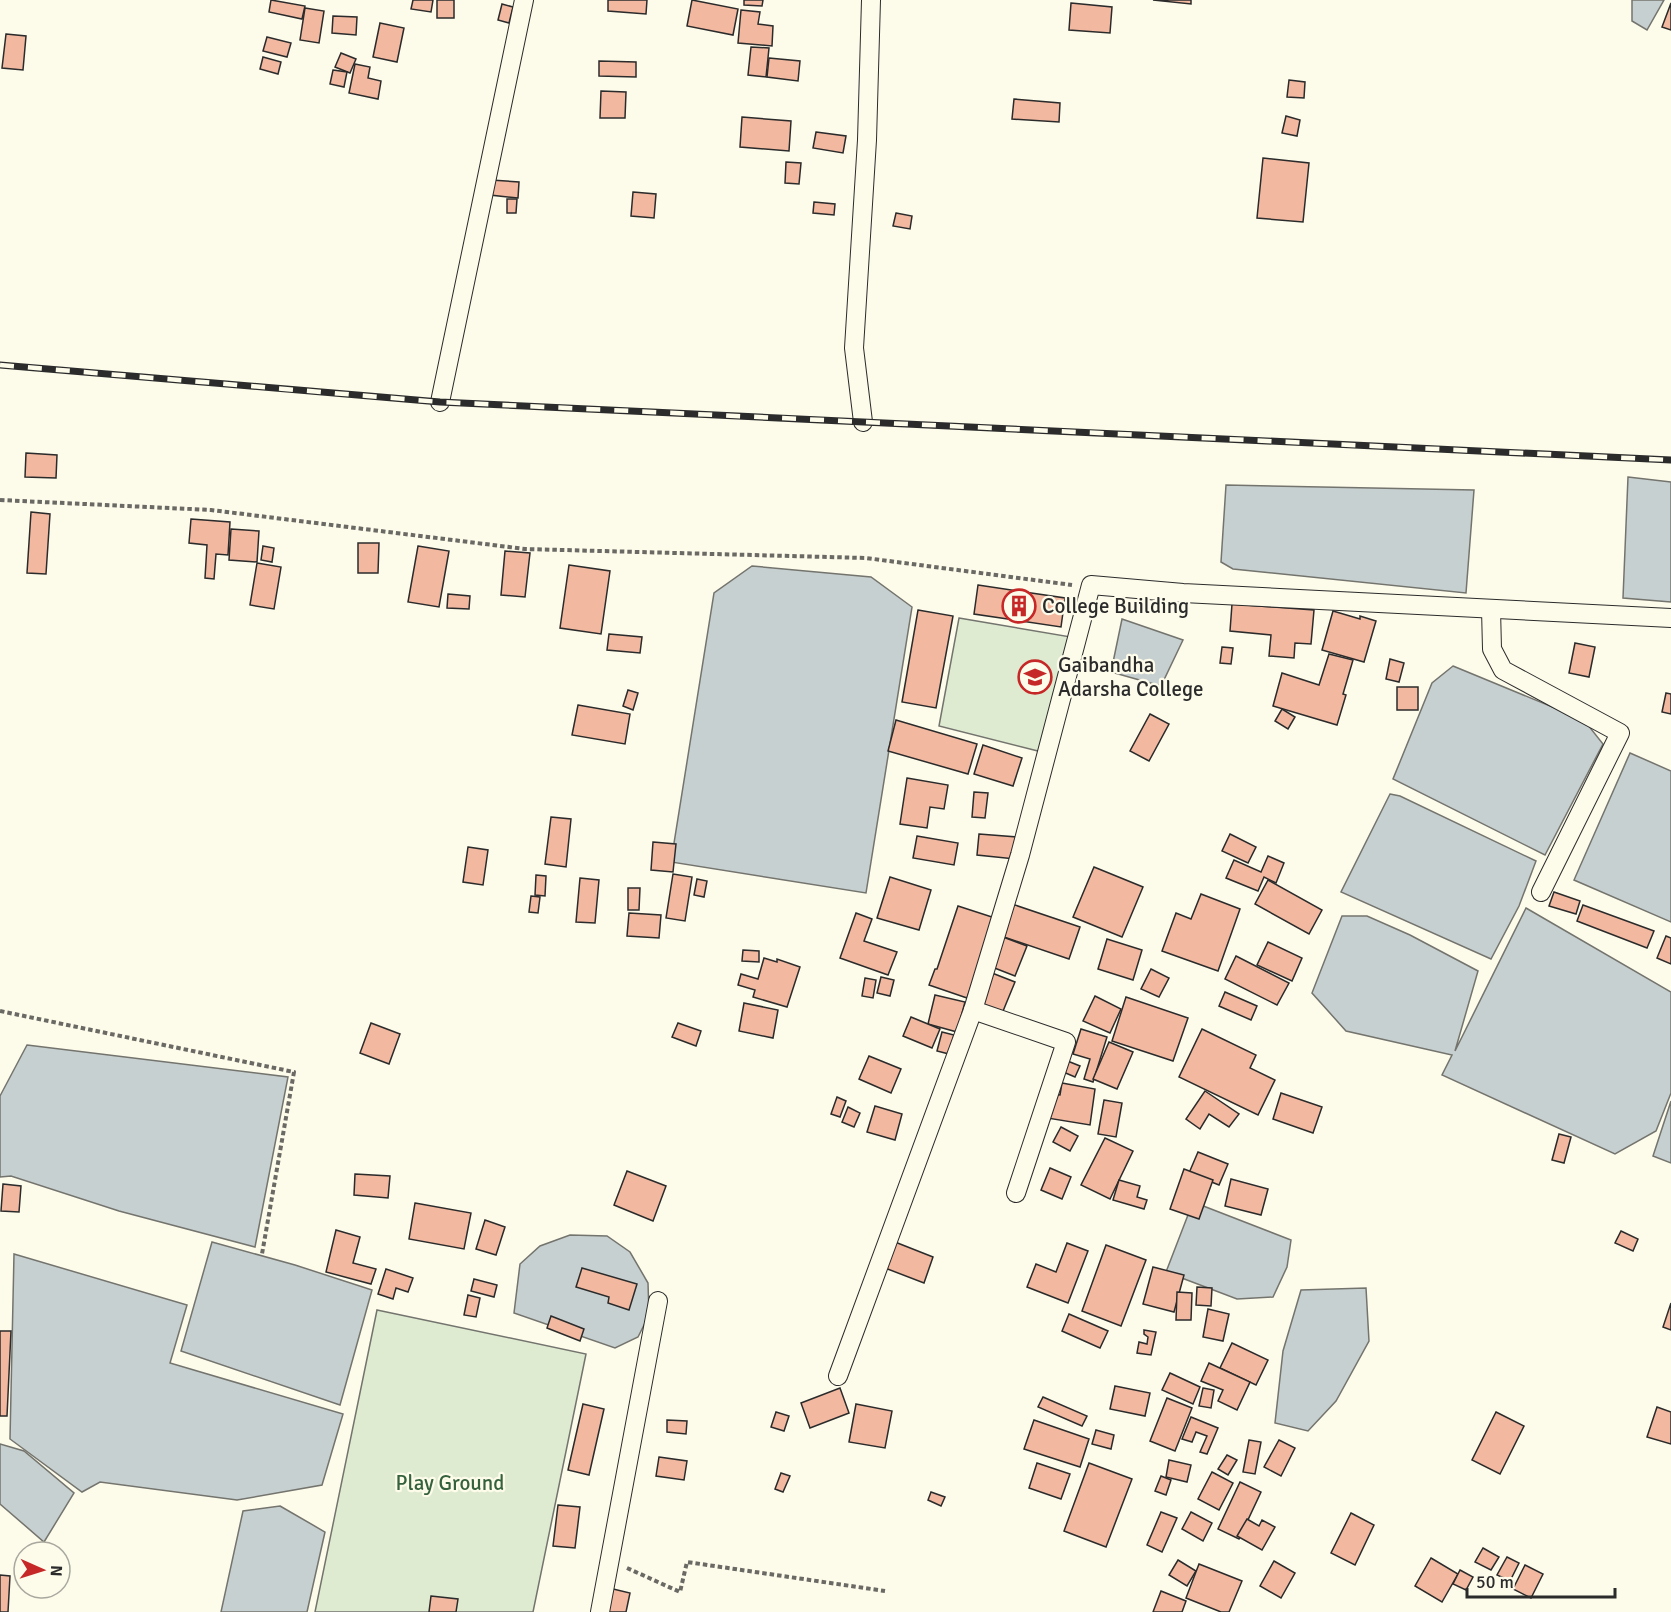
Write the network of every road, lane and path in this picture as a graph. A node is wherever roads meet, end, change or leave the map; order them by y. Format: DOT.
graph roads {
  1 [pos="524,0"];
  2 [pos="871,0"];
  3 [pos="440,402"];
  4 [pos="862,422"];
  5 [pos="0,500"];
  6 [pos="1091,585"];
  7 [pos="1491,609"];
  8 [pos="1671,618"];
  9 [pos="1541,892"];
  10 [pos="973,1010"];
  11 [pos="0,1011"];
  12 [pos="1016,1193"];
  13 [pos="262,1254"];
  14 [pos="658,1301"];
  15 [pos="838,1376"];
  16 [pos="610,1560"];
  17 [pos="885,1592"];
  18 [pos="600,1612"];
  1 -- 3 [label="street"];
  2 -- 4 [label="street"];
  5 -- 6 [label="path"];
  6 -- 7 [label="street"];
  6 -- 10 [label="street"];
  7 -- 8 [label="street"];
  7 -- 9 [label="street"];
  10 -- 12 [label="street"];
  10 -- 15 [label="street"];
  11 -- 13 [label="path"];
  14 -- 16 [label="street"];
  16 -- 17 [label="path"];
  16 -- 18 [label="street"];
}
